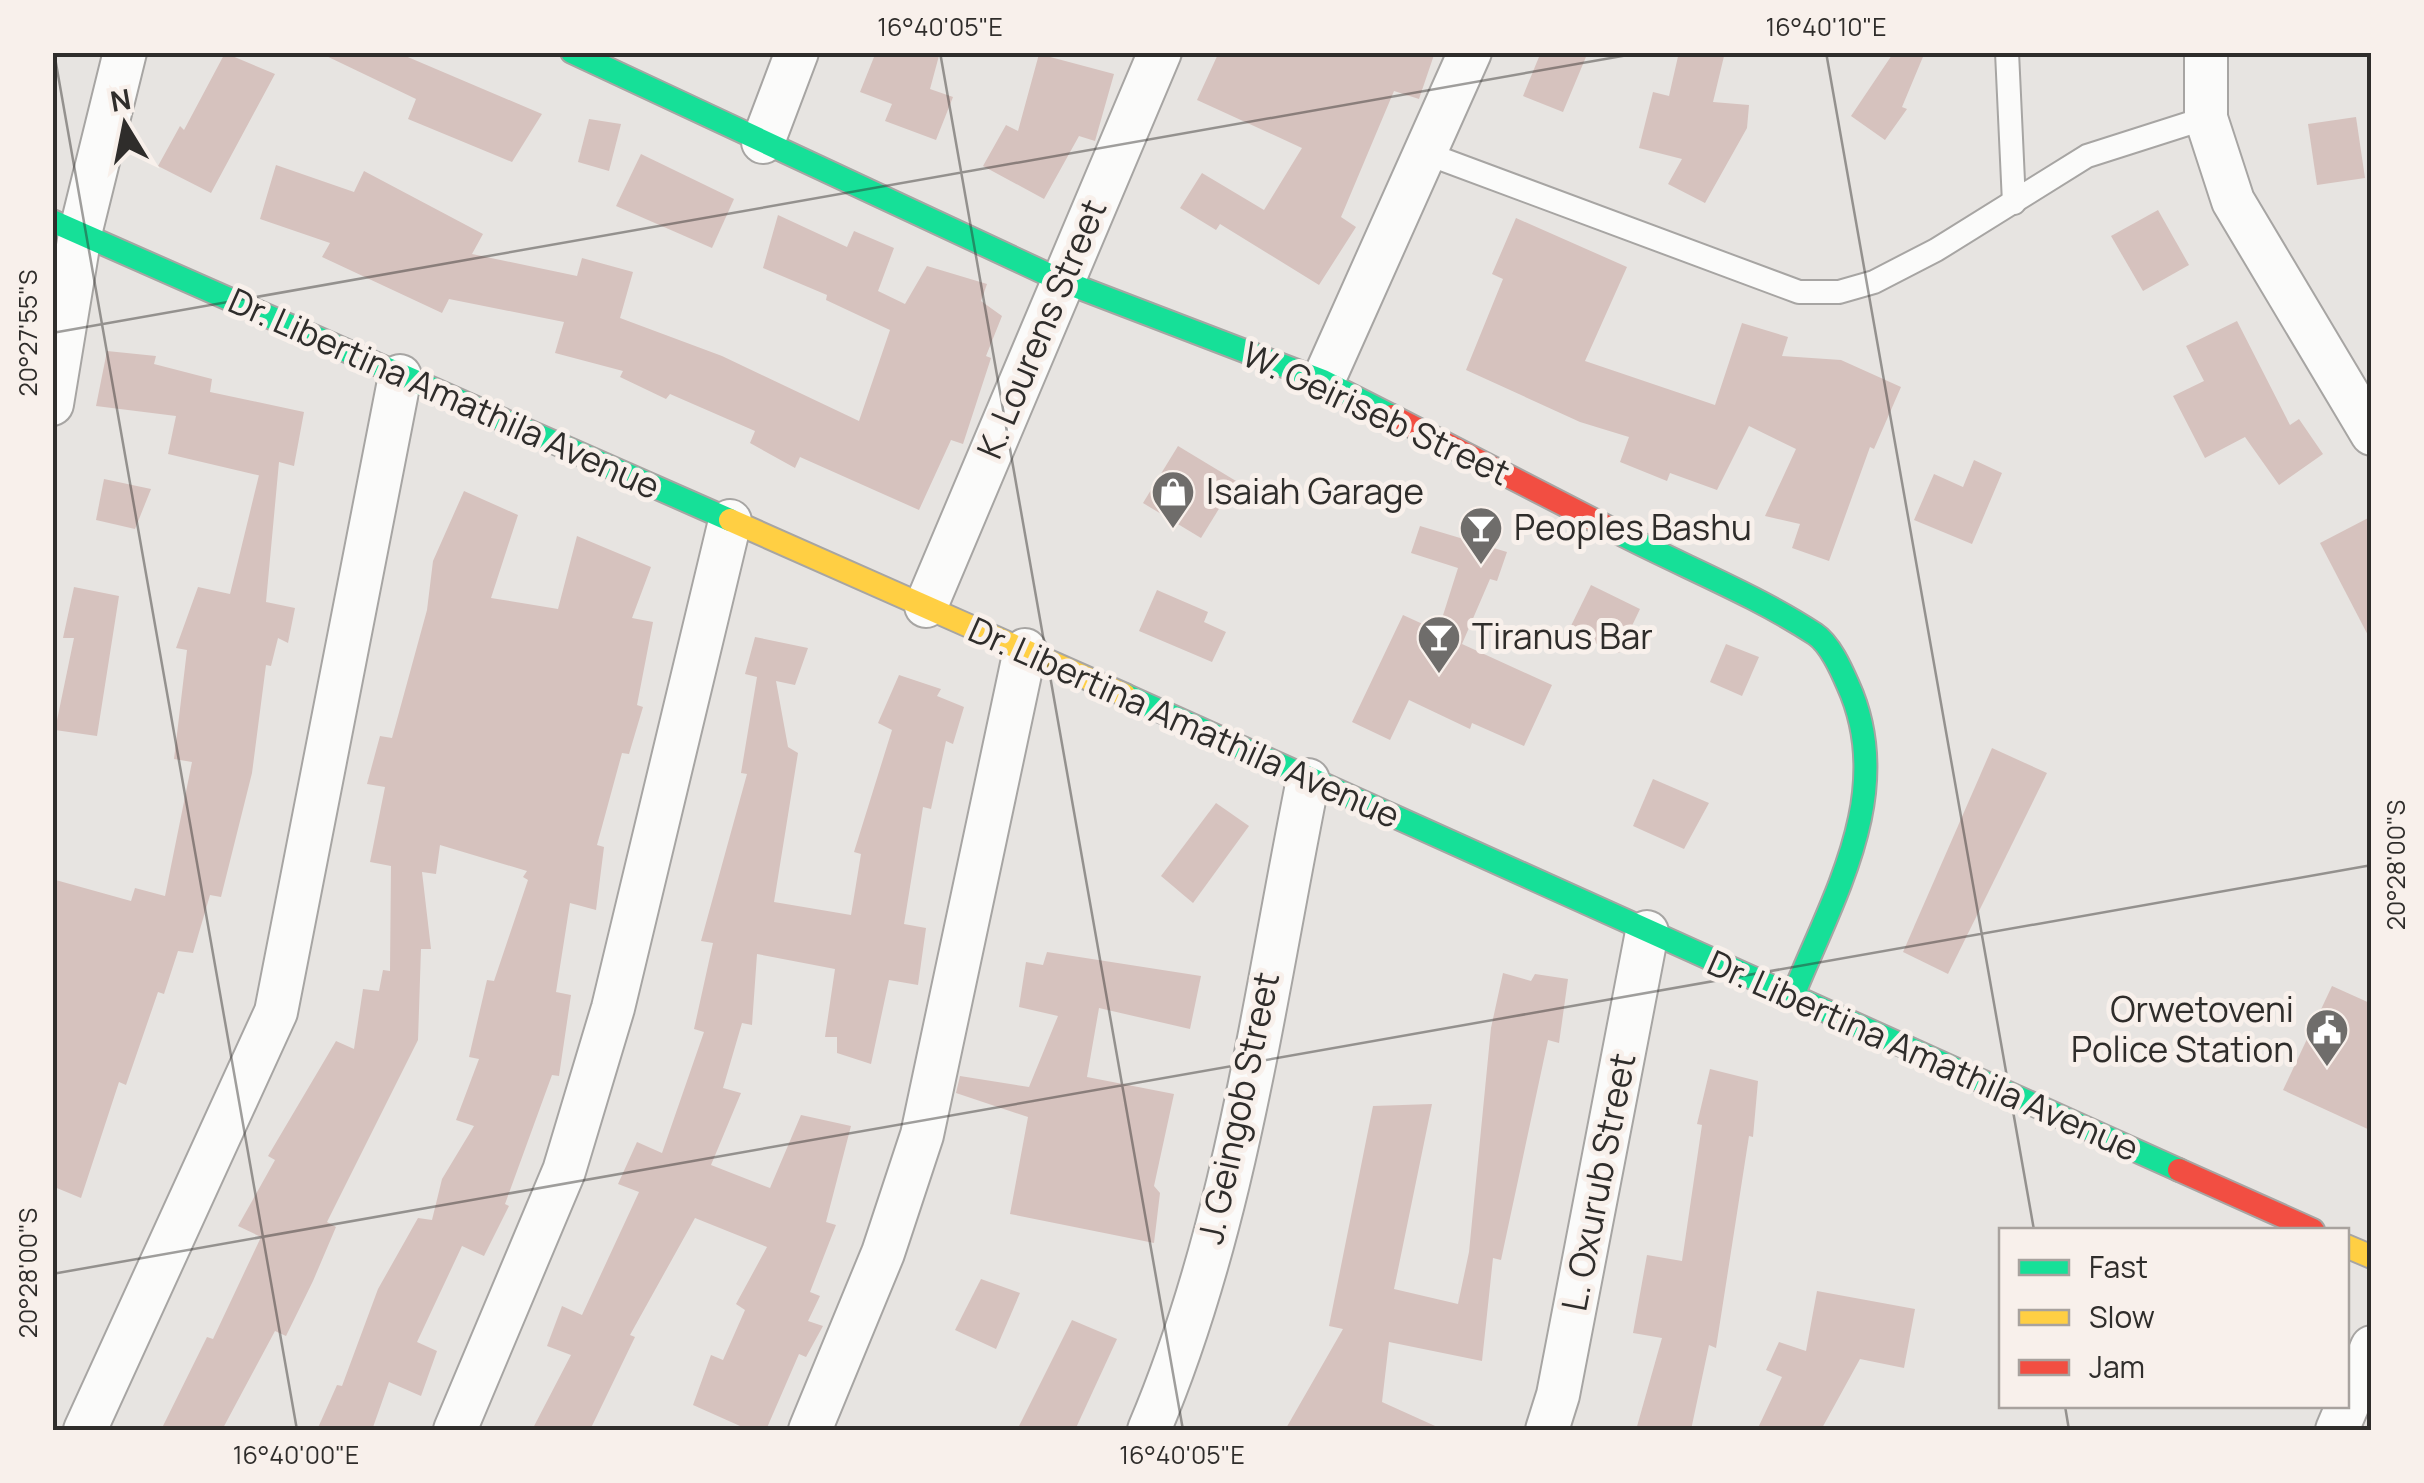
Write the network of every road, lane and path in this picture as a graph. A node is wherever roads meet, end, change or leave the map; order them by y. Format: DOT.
graph roads {
  1 [pos="125,52"];
  2 [pos="572,52"];
  3 [pos="797,52"];
  4 [pos="1160,52"];
  5 [pos="1470,52"];
  6 [pos="2007,52"];
  7 [pos="2206,52"];
  8 [pos="2206,118"];
  9 [pos="763,142"];
  10 [pos="1428,154"];
  11 [pos="2014,203"];
  12 [pos="66,227"];
  13 [pos="1062,281"];
  14 [pos="400,376"];
  15 [pos="1324,381"];
  16 [pos="52,404"];
  17 [pos="2372,434"];
  18 [pos="730,520"];
  19 [pos="926,606"];
  20 [pos="1025,650"];
  21 [pos="1308,780"];
  22 [pos="1646,932"];
  23 [pos="1792,998"];
  24 [pos="2309,1228"];
  25 [pos="2372,1347"];
  26 [pos="2349,1402"];
  27 [pos="52,1422"];
  28 [pos="70,1430"];
  29 [pos="84,1430"];
  30 [pos="455,1430"];
  31 [pos="810,1430"];
  32 [pos="1149,1430"];
  33 [pos="1548,1430"];
  1 -- 12 [label="street"];
  2 -- 9 [label="street, W. Geiriseb Street"];
  3 -- 9 [label="street"];
  4 -- 13 [label="street, K. Lourens Street"];
  5 -- 10 [label="street"];
  6 -- 11 [label="lane"];
  7 -- 8 [label="street"];
  8 -- 11 [label="lane"];
  8 -- 17 [label="street"];
  9 -- 13 [label="street, W. Geiriseb Street"];
  10 -- 11 [label="lane"];
  10 -- 15 [label="street"];
  12 -- 14 [label="street, Dr. Libertina Amathila Avenue"];
  12 -- 16 [label="street"];
  13 -- 15 [label="street, W. Geiriseb Street"];
  13 -- 19 [label="street, K. Lourens Street"];
  14 -- 18 [label="street, Dr. Libertina Amathila Avenue"];
  14 -- 29 [label="street"];
  15 -- 23 [label="street, W. Geiriseb Street"];
  18 -- 19 [label="street, Dr. Libertina Amathila Avenue"];
  18 -- 30 [label="street"];
  19 -- 20 [label="street, Dr. Libertina Amathila Avenue"];
  20 -- 21 [label="street, Dr. Libertina Amathila Avenue"];
  20 -- 31 [label="street"];
  21 -- 22 [label="street, Dr. Libertina Amathila Avenue"];
  21 -- 32 [label="street, J. Geingob Street"];
  22 -- 23 [label="street, Dr. Libertina Amathila Avenue"];
  22 -- 33 [label="street, L. Oxurub Street"];
  23 -- 24 [label="street, Dr. Libertina Amathila Avenue"];
  25 -- 26 [label="street"];
  27 -- 28 [label="street"];
}
